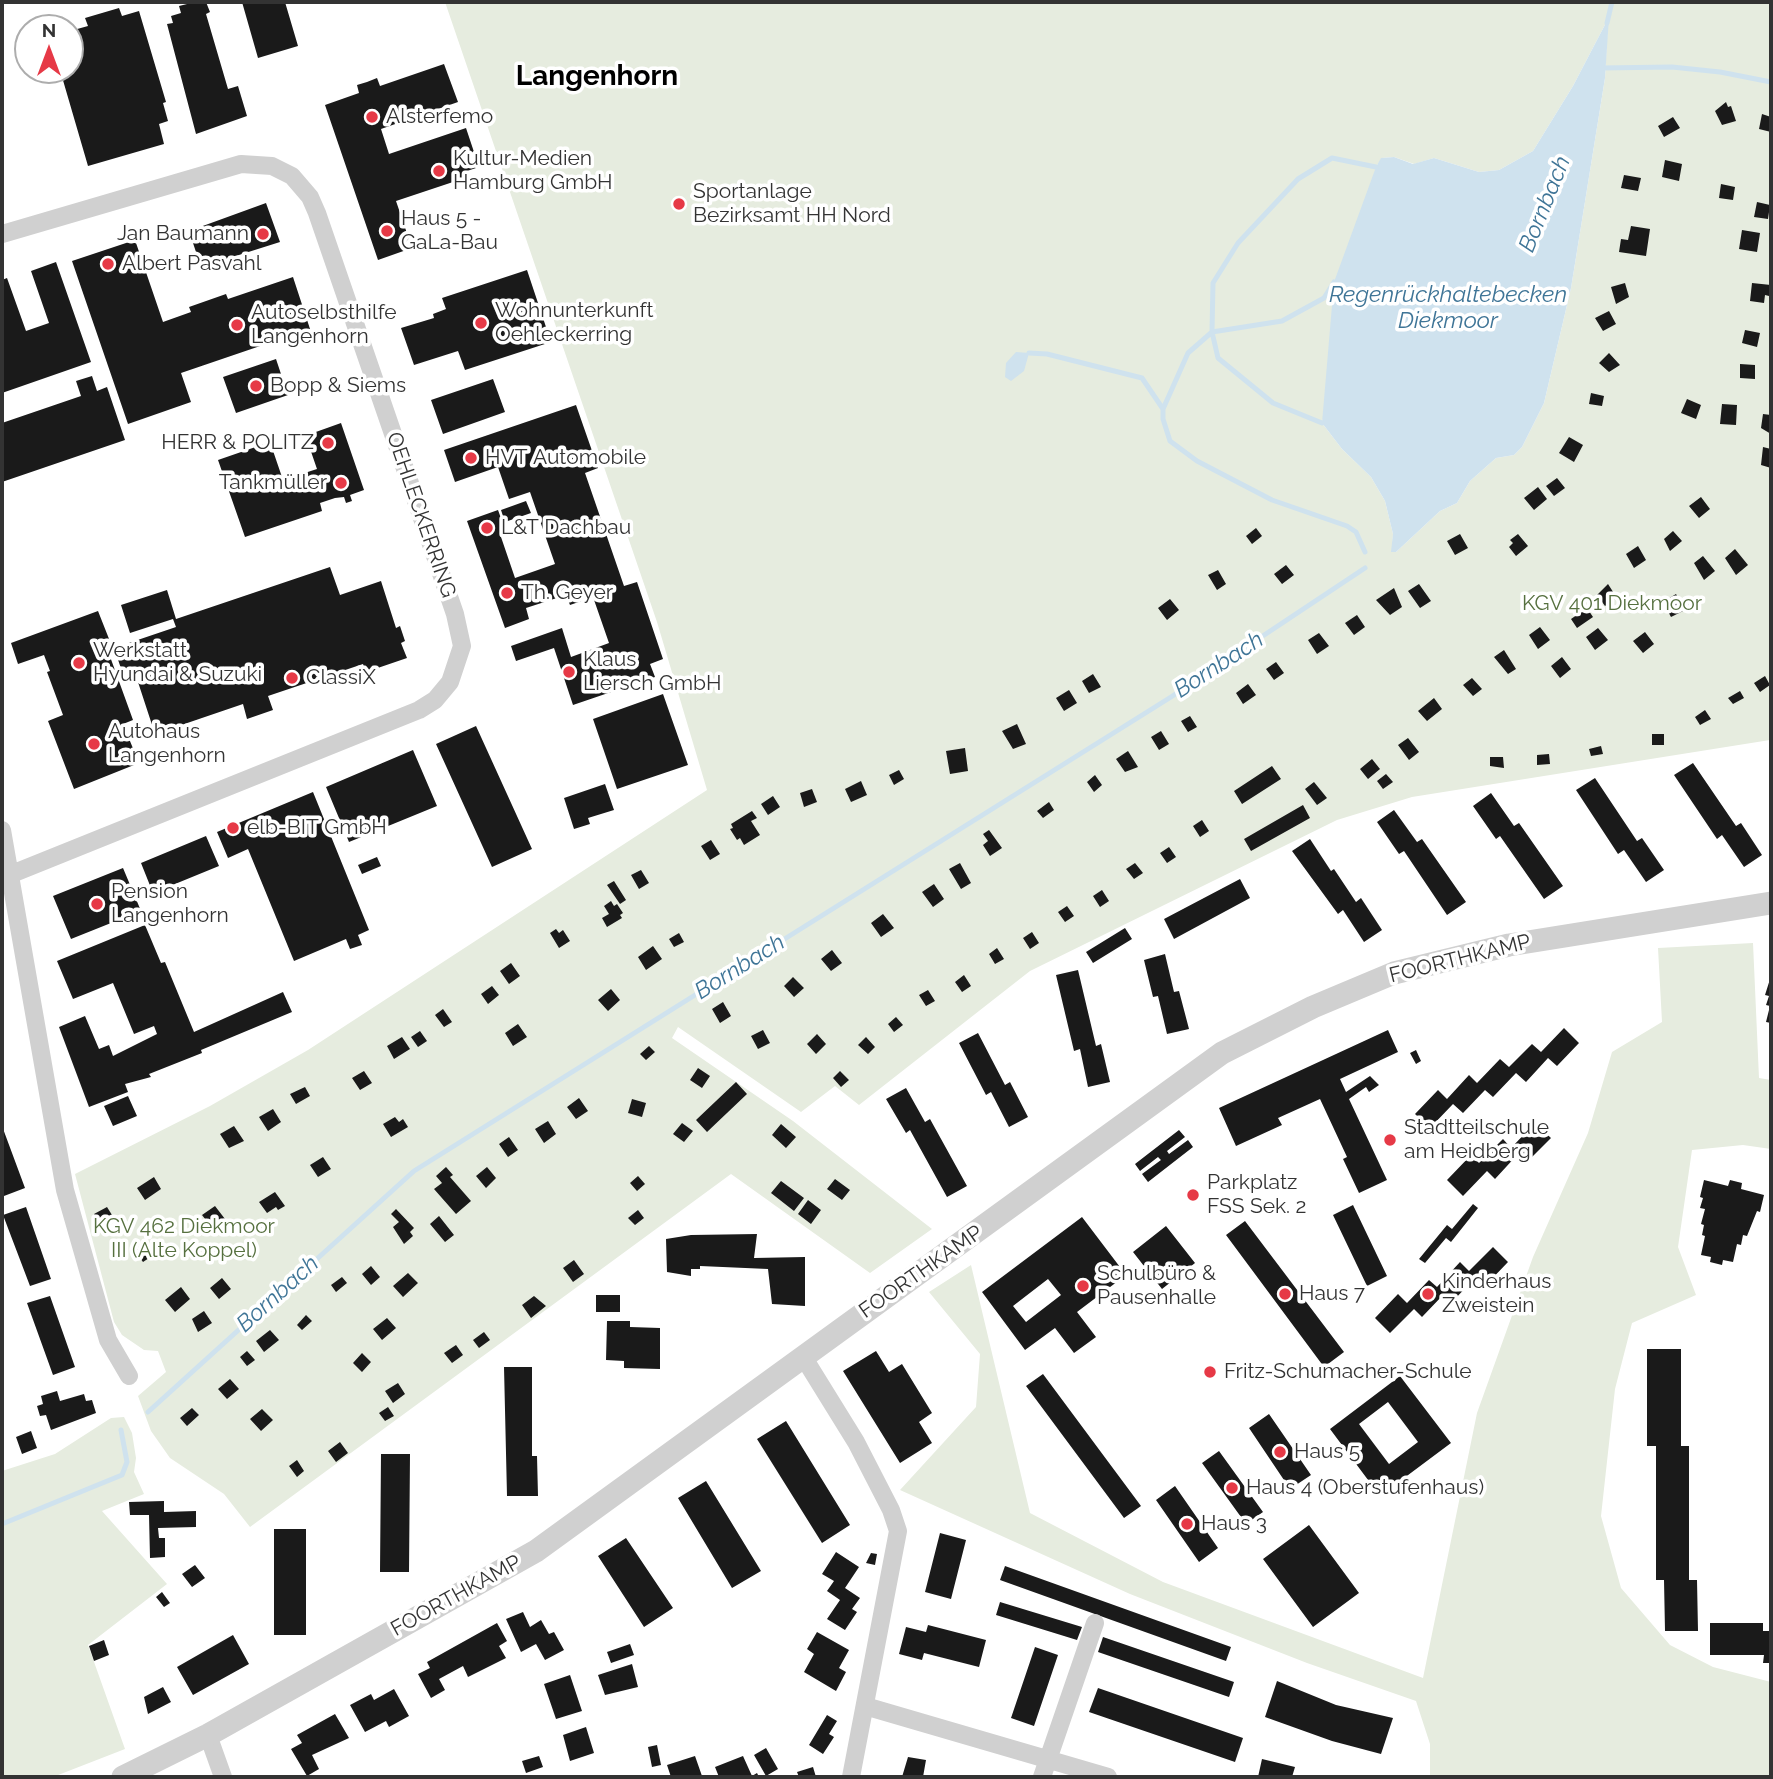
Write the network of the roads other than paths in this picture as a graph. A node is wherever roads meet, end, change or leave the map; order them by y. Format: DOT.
graph roads {
  1 [pos="2,234"];
  2 [pos="2,830"];
  3 [pos="5,877"];
  4 [pos="1771,903"];
  5 [pos="804,1358"];
  6 [pos="129,1376"];
  7 [pos="1094,1623"];
  8 [pos="865,1706"];
  9 [pos="208,1735"];
  10 [pos="1048,1759"];
  11 [pos="123,1777"];
  12 [pos="223,1777"];
  13 [pos="851,1777"];
  14 [pos="1042,1777"];
  15 [pos="1108,1777"];
  1 -- 3 [label="street, OEHLECKERRING"];
  2 -- 3 [label="street"];
  3 -- 6 [label="street"];
  4 -- 5 [label="street, FOORTHKAMP"];
  5 -- 8 [label="street"];
  5 -- 9 [label="street, FOORTHKAMP"];
  7 -- 10 [label="street"];
  8 -- 10 [label="street"];
  8 -- 13 [label="street"];
  9 -- 11 [label="street, FOORTHKAMP"];
  9 -- 12 [label="street"];
  10 -- 14 [label="street"];
  10 -- 15 [label="street"];
}
